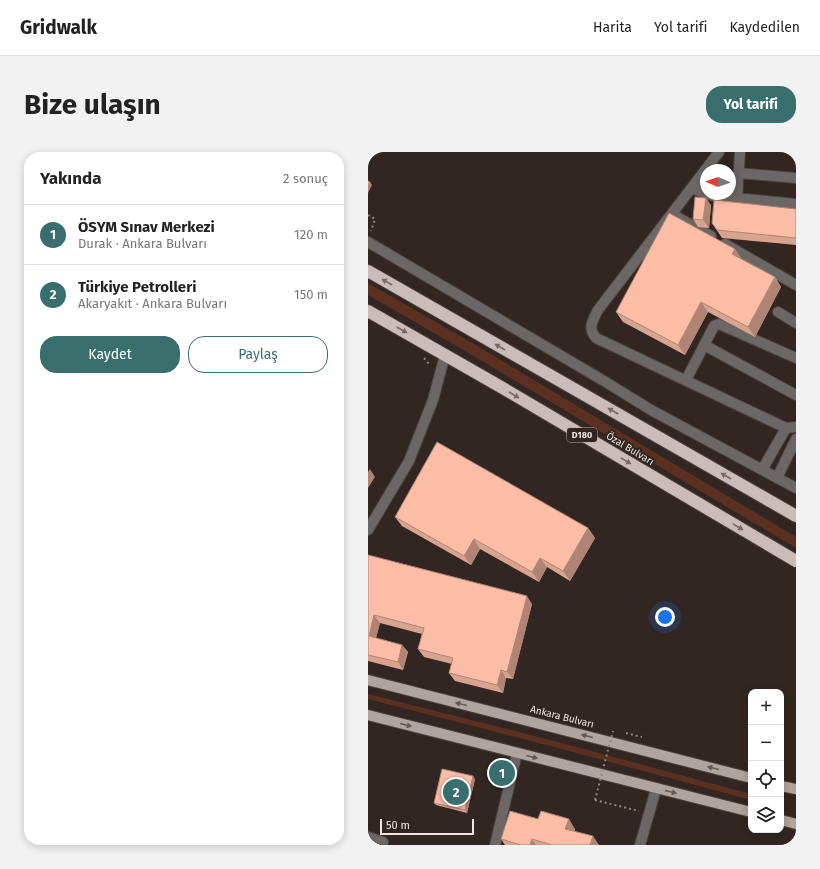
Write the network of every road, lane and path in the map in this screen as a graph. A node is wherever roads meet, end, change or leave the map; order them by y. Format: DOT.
graph roads {
  1 [pos="719,152"];
  2 [pos="740,152"];
  3 [pos="739,173"];
  4 [pos="796,178"];
  5 [pos="692,188"];
  6 [pos="737,198"];
  7 [pos="796,204"];
  8 [pos="672,214"];
  9 [pos="368,215"];
  10 [pos="368,242"];
  11 [pos="368,271"];
  12 [pos="796,285"];
  13 [pos="368,311"];
  14 [pos="778,312"];
  15 [pos="796,323"];
  16 [pos="704,345"];
  17 [pos="445,355"];
  18 [pos="422,356"];
  19 [pos="796,358"];
  20 [pos="439,378"];
  21 [pos="686,380"];
  22 [pos="796,395"];
  23 [pos="791,427"];
  24 [pos="796,439"];
  25 [pos="762,470"];
  26 [pos="777,478"];
  27 [pos="796,488"];
  28 [pos="796,516"];
  29 [pos="368,530"];
  30 [pos="793,560"];
  31 [pos="368,680"];
  32 [pos="368,715"];
  33 [pos="613,731"];
  34 [pos="516,753"];
  35 [pos="748,777"];
  36 [pos="784,787"];
  37 [pos="656,789"];
  38 [pos="796,789"];
  39 [pos="625,808"];
  40 [pos="748,811"];
  41 [pos="784,821"];
  42 [pos="796,824"];
  43 [pos="368,837"];
  44 [pos="383,842"];
  45 [pos="495,845"];
  46 [pos="640,845"];
  1 -- 5 [label="street"];
  2 -- 3 [label="street"];
  3 -- 4 [label="street"];
  3 -- 6 [label="street"];
  5 -- 6 [label="street"];
  5 -- 8 [label="street"];
  6 -- 7 [label="street"];
  8 -- 12 [label="street"];
  8 -- 21 [label="street"];
  9 -- 10 [label="path"];
  10 -- 25 [label="street"];
  28 -- 11 [label="highway, one-way"];
  13 -- 17 [label="highway, Özal Bulvarı / D180, one-way"];
  14 -- 15 [label="street"];
  16 -- 19 [label="street"];
  16 -- 21 [label="street"];
  16 -- 22 [label="street"];
  17 -- 20 [label="street"];
  17 -- 30 [label="highway, Özal Bulvarı / D180, one-way"];
  18 -- 20 [label="path"];
  20 -- 29 [label="street"];
  21 -- 23 [label="street"];
  23 -- 25 [label="street"];
  24 -- 26 [label="street"];
  25 -- 26 [label="street"];
  26 -- 27 [label="street"];
  35 -- 31 [label="main road, Ankara Bulvarı, one-way"];
  32 -- 34 [label="main road, one-way"];
  33 -- 39 [label="path, bridge"];
  34 -- 37 [label="main road, one-way"];
  34 -- 45 [label="street"];
  36 -- 38 [label="main road"];
  37 -- 40 [label="main road, one-way"];
  37 -- 46 [label="street"];
  41 -- 42 [label="main road"];
  43 -- 44 [label="street"];
}
